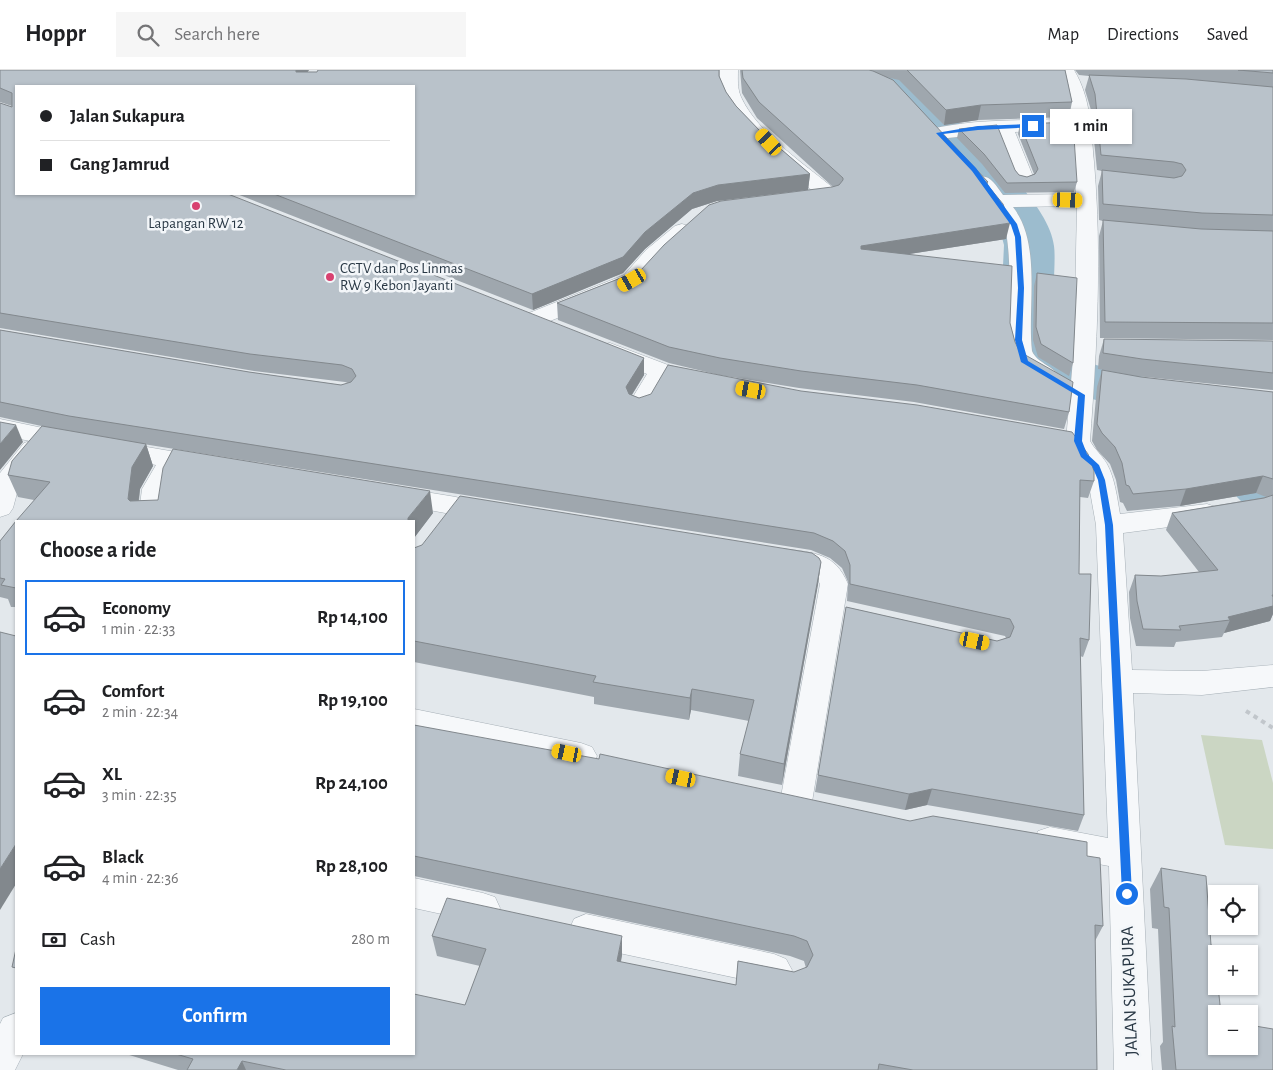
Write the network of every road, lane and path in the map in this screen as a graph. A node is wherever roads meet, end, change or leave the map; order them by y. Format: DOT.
graph roads {
  1 [pos="729,70"];
  2 [pos="1075,78"];
  3 [pos="1081,124"];
  4 [pos="1003,127"];
  5 [pos="1024,179"];
  6 [pos="1004,200"];
  7 [pos="1087,200"];
  8 [pos="783,201"];
  9 [pos="694,220"];
  10 [pos="560,331"];
  11 [pos="587,342"];
  12 [pos="661,371"];
  13 [pos="1086,383"];
  14 [pos="720,384"];
  15 [pos="640,404"];
  16 [pos="0,427"];
  17 [pos="44,436"];
  18 [pos="172,459"];
  19 [pos="230,469"];
  20 [pos="368,491"];
  21 [pos="456,506"];
  22 [pos="0,508"];
  23 [pos="1231,509"];
  24 [pos="484,510"];
  25 [pos="151,520"];
  26 [pos="1109,525"];
  27 [pos="438,529"];
  28 [pos="764,556"];
  29 [pos="830,609"];
  30 [pos="859,616"];
  31 [pos="1273,676"];
  32 [pos="1118,680"];
  33 [pos="415,721"];
  34 [pos="605,762"];
  35 [pos="795,802"];
  36 [pos="1022,836"];
  37 [pos="1125,855"];
  38 [pos="415,893"];
  39 [pos="510,914"];
  40 [pos="558,924"];
  41 [pos="790,974"];
  42 [pos="15,1032"];
  43 [pos="0,1062"];
  44 [pos="1133,1070"];
  1 -- 8 [label="street"];
  2 -- 3 [label="street"];
  3 -- 4 [label="street"];
  3 -- 7 [label="street"];
  4 -- 5 [label="street"];
  4 -- 6 [label="street"];
  6 -- 7 [label="street"];
  6 -- 13 [label="street"];
  7 -- 13 [label="street"];
  9 -- 10 [label="street"];
  11 -- 12 [label="street"];
  12 -- 14 [label="street"];
  12 -- 15 [label="street"];
  13 -- 26 [label="street, JALAN SUKAPURA"];
  16 -- 17 [label="street"];
  17 -- 18 [label="street"];
  17 -- 22 [label="street"];
  18 -- 19 [label="street"];
  18 -- 25 [label="street"];
  20 -- 21 [label="street"];
  21 -- 24 [label="street"];
  21 -- 27 [label="street"];
  23 -- 26 [label="street"];
  26 -- 32 [label="street, JALAN SUKAPURA"];
  28 -- 29 [label="street"];
  29 -- 30 [label="street"];
  29 -- 35 [label="street"];
  31 -- 32 [label="street"];
  32 -- 37 [label="street, JALAN SUKAPURA"];
  33 -- 34 [label="street"];
  36 -- 37 [label="street"];
  37 -- 44 [label="street, JALAN SUKAPURA"];
  38 -- 39 [label="street"];
  40 -- 41 [label="street"];
  42 -- 43 [label="street"];
}
